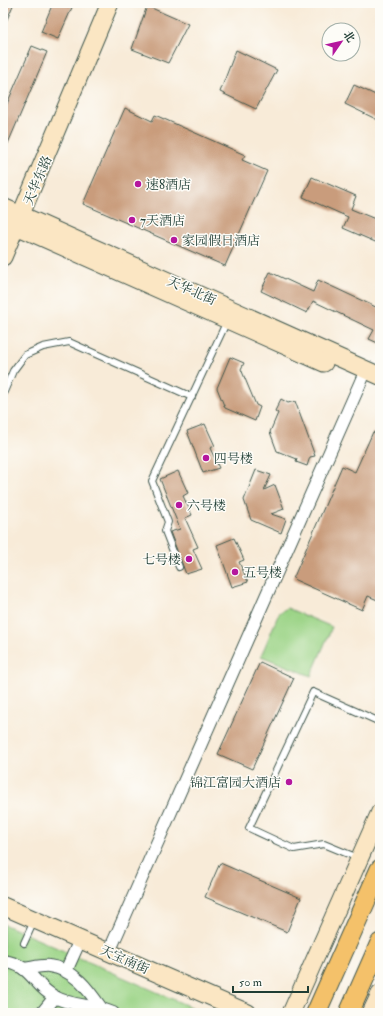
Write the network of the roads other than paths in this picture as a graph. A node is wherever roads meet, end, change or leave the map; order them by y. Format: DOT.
graph roads {
  1 [pos="110,3"];
  2 [pos="10,219"];
  3 [pos="3,257"];
  4 [pos="228,320"];
  5 [pos="380,376"];
  6 [pos="362,379"];
  7 [pos="380,388"];
  8 [pos="3,394"];
  9 [pos="192,397"];
  10 [pos="178,567"];
  11 [pos="380,722"];
  12 [pos="380,812"];
  13 [pos="360,859"];
  14 [pos="379,871"];
  15 [pos="339,904"];
  16 [pos="3,906"];
  17 [pos="34,920"];
  18 [pos="80,940"];
  19 [pos="24,943"];
  20 [pos="380,943"];
  21 [pos="109,952"];
  22 [pos="3,962"];
  23 [pos="19,963"];
  24 [pos="66,971"];
  25 [pos="380,994"];
  26 [pos="55,997"];
  27 [pos="101,1008"];
  28 [pos="42,1013"];
  29 [pos="113,1013"];
  30 [pos="248,1013"];
  31 [pos="291,1013"];
  32 [pos="316,1013"];
  33 [pos="349,1013"];
  34 [pos="371,1013"];
  1 -- 2 [label="street, 天华东路"];
  2 -- 3 [label="street, 天华东路"];
  2 -- 4 [label="street, 天华北街"];
  2 -- 5 [label="street, 天华北街"];
  4 -- 6 [label="street, 天华北街"];
  4 -- 9 [label="lane"];
  6 -- 7 [label="street, 天华北街"];
  6 -- 21 [label="street"];
  8 -- 9 [label="lane"];
  9 -- 10 [label="lane"];
  11 -- 13 [label="lane"];
  12 -- 13 [label="street"];
  13 -- 15 [label="street"];
  14 -- 15 [label="street"];
  14 -- 32 [label="main road"];
  15 -- 31 [label="street"];
  16 -- 17 [label="street, 天宝南街"];
  17 -- 18 [label="street, 天宝南街"];
  17 -- 19 [label="lane"];
  18 -- 21 [label="street, 天宝南街"];
  18 -- 24 [label="street"];
  20 -- 33 [label="main road"];
  21 -- 30 [label="street, 天宝南街"];
  22 -- 23 [label="street"];
  23 -- 24 [label="street"];
  23 -- 26 [label="street"];
  24 -- 27 [label="street"];
  25 -- 34 [label="street"];
  26 -- 27 [label="street"];
  26 -- 28 [label="street"];
  27 -- 29 [label="street"];
}
